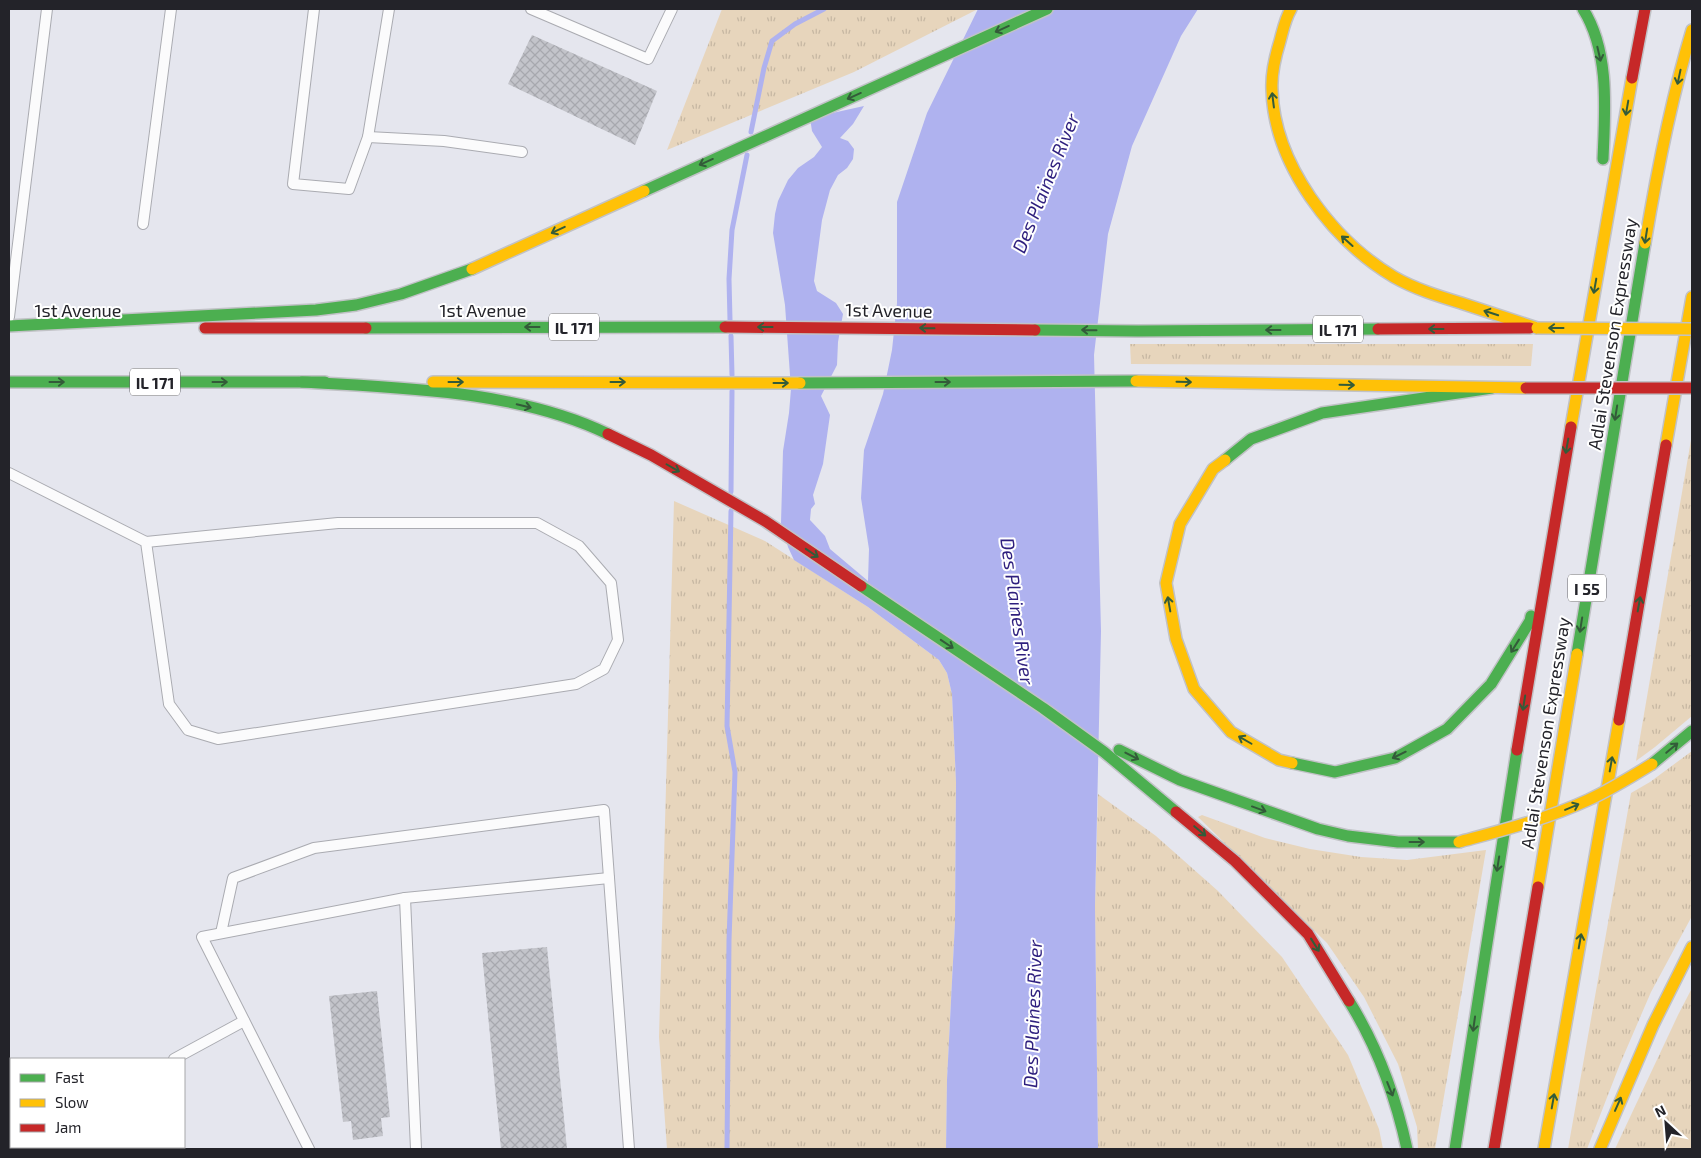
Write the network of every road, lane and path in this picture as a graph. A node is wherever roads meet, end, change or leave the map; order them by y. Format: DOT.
graph roads {
  1 [pos="47,9"];
  2 [pos="171,9"];
  3 [pos="314,9"];
  4 [pos="389,9"];
  5 [pos="531,9"];
  6 [pos="672,9"];
  7 [pos="1047,9"];
  8 [pos="1291,9"];
  9 [pos="1583,9"];
  10 [pos="1645,9"];
  11 [pos="1692,30"];
  12 [pos="368,137"];
  13 [pos="522,152"];
  14 [pos="143,224"];
  15 [pos="1603,238"];
  16 [pos="1692,297"];
  17 [pos="9,317"];
  18 [pos="9,327"];
  19 [pos="1537,328"];
  20 [pos="1692,329"];
  21 [pos="9,382"];
  22 [pos="302,382"];
  23 [pos="1492,388"];
  24 [pos="1692,388"];
  25 [pos="9,473"];
  26 [pos="146,542"];
  27 [pos="1549,551"];
  28 [pos="1043,708"];
  29 [pos="1692,731"];
  30 [pos="609,878"];
  31 [pos="405,898"];
  32 [pos="221,933"];
  33 [pos="1692,947"];
  34 [pos="244,1021"];
  35 [pos="176,1058"];
  36 [pos="309,1149"];
  37 [pos="416,1149"];
  38 [pos="629,1149"];
  39 [pos="1407,1149"];
  40 [pos="1456,1149"];
  41 [pos="1494,1149"];
  42 [pos="1544,1149"];
  43 [pos="1600,1149"];
  1 -- 17 [label="lane"];
  2 -- 14 [label="lane"];
  3 -- 12 [label="lane"];
  4 -- 12 [label="lane"];
  5 -- 6 [label="lane"];
  7 -- 18 [label="main road, one-way"];
  19 -- 8 [label="main road, one-way"];
  9 -- 15 [label="main road, one-way"];
  10 -- 15 [label="main road, one-way"];
  11 -- 41 [label="main road, Adlai Stevenson Expressway / I 55, one-way"];
  12 -- 13 [label="lane"];
  15 -- 27 [label="main road, one-way"];
  42 -- 16 [label="main road, one-way"];
  19 -- 18 [label="main road, 1st Avenue / IL 171, one-way"];
  20 -- 19 [label="main road, IL 171, one-way, bridge"];
  21 -- 22 [label="main road, IL 171, one-way"];
  22 -- 23 [label="main road, IL 171, one-way"];
  22 -- 28 [label="main road, one-way"];
  23 -- 24 [label="main road, IL 171, bridge"];
  27 -- 23 [label="main road, one-way"];
  25 -- 26 [label="lane"];
  26 -- 26 [label="lane"];
  27 -- 40 [label="main road, one-way"];
  28 -- 29 [label="main road, one-way, bridge"];
  28 -- 39 [label="main road, one-way"];
  30 -- 31 [label="lane"];
  30 -- 32 [label="lane"];
  30 -- 38 [label="lane"];
  31 -- 32 [label="lane"];
  31 -- 37 [label="lane"];
  32 -- 34 [label="lane"];
  43 -- 33 [label="main road, one-way"];
  34 -- 35 [label="lane"];
  34 -- 36 [label="lane"];
}
